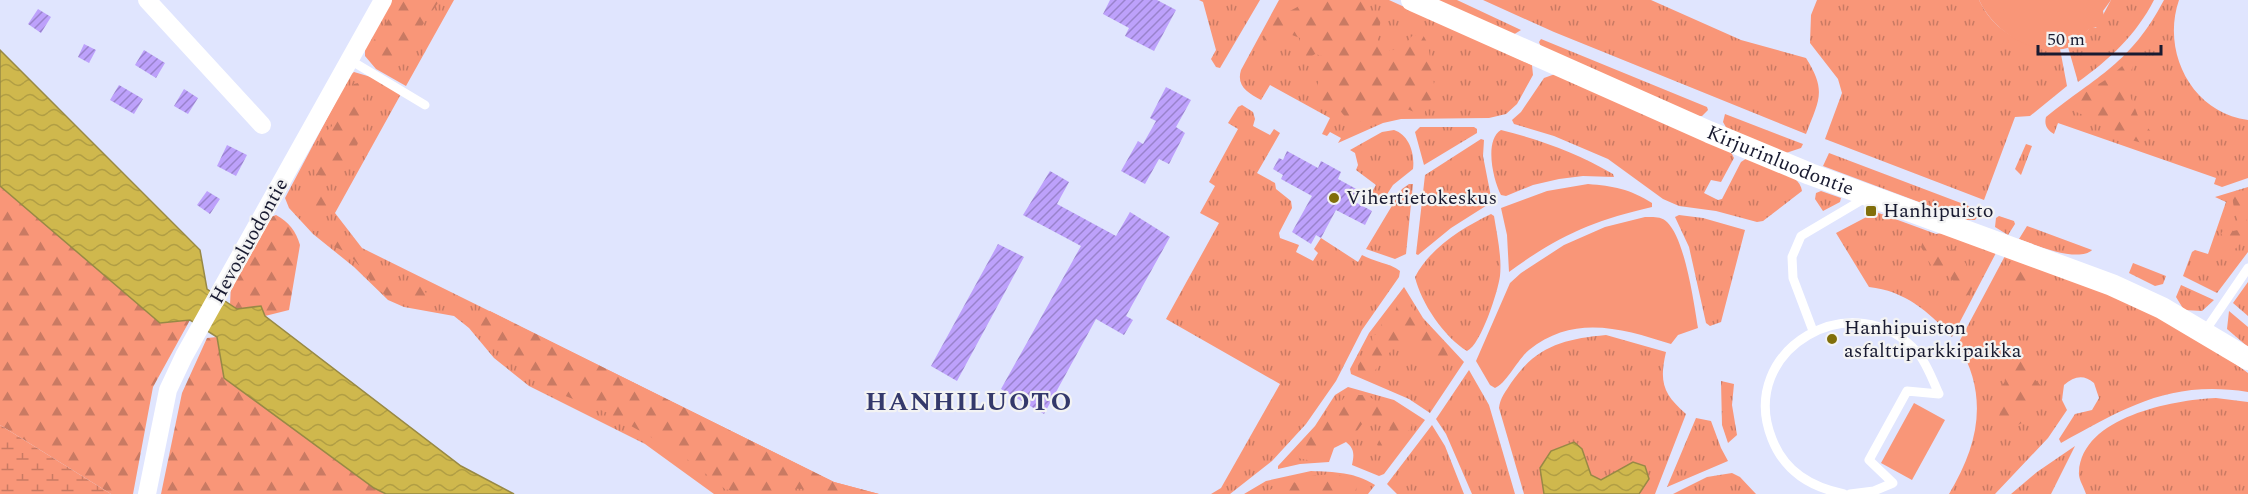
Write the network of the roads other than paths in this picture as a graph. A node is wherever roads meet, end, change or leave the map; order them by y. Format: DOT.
graph roads {
  1 [pos="147,0"];
  2 [pos="383,0"];
  3 [pos="1412,0"];
  4 [pos="350,60"];
  5 [pos="425,105"];
  6 [pos="262,125"];
  7 [pos="1869,195"];
  8 [pos="2248,268"];
  9 [pos="1813,331"];
  10 [pos="2205,331"];
  11 [pos="2248,360"];
  12 [pos="147,494"];
  13 [pos="1844,494"];
  14 [pos="1850,494"];
  1 -- 6 [label="street"];
  2 -- 4 [label="street, Hevosluodontie"];
  3 -- 7 [label="street, Kirjurinluodontie"];
  4 -- 5 [label="lane"];
  4 -- 12 [label="street, Hevosluodontie"];
  7 -- 9 [label="lane"];
  7 -- 10 [label="street, Kirjurinluodontie"];
  8 -- 10 [label="lane"];
  9 -- 13 [label="lane"];
  9 -- 14 [label="lane"];
  10 -- 11 [label="street, Kirjurinluodontie"];
}
